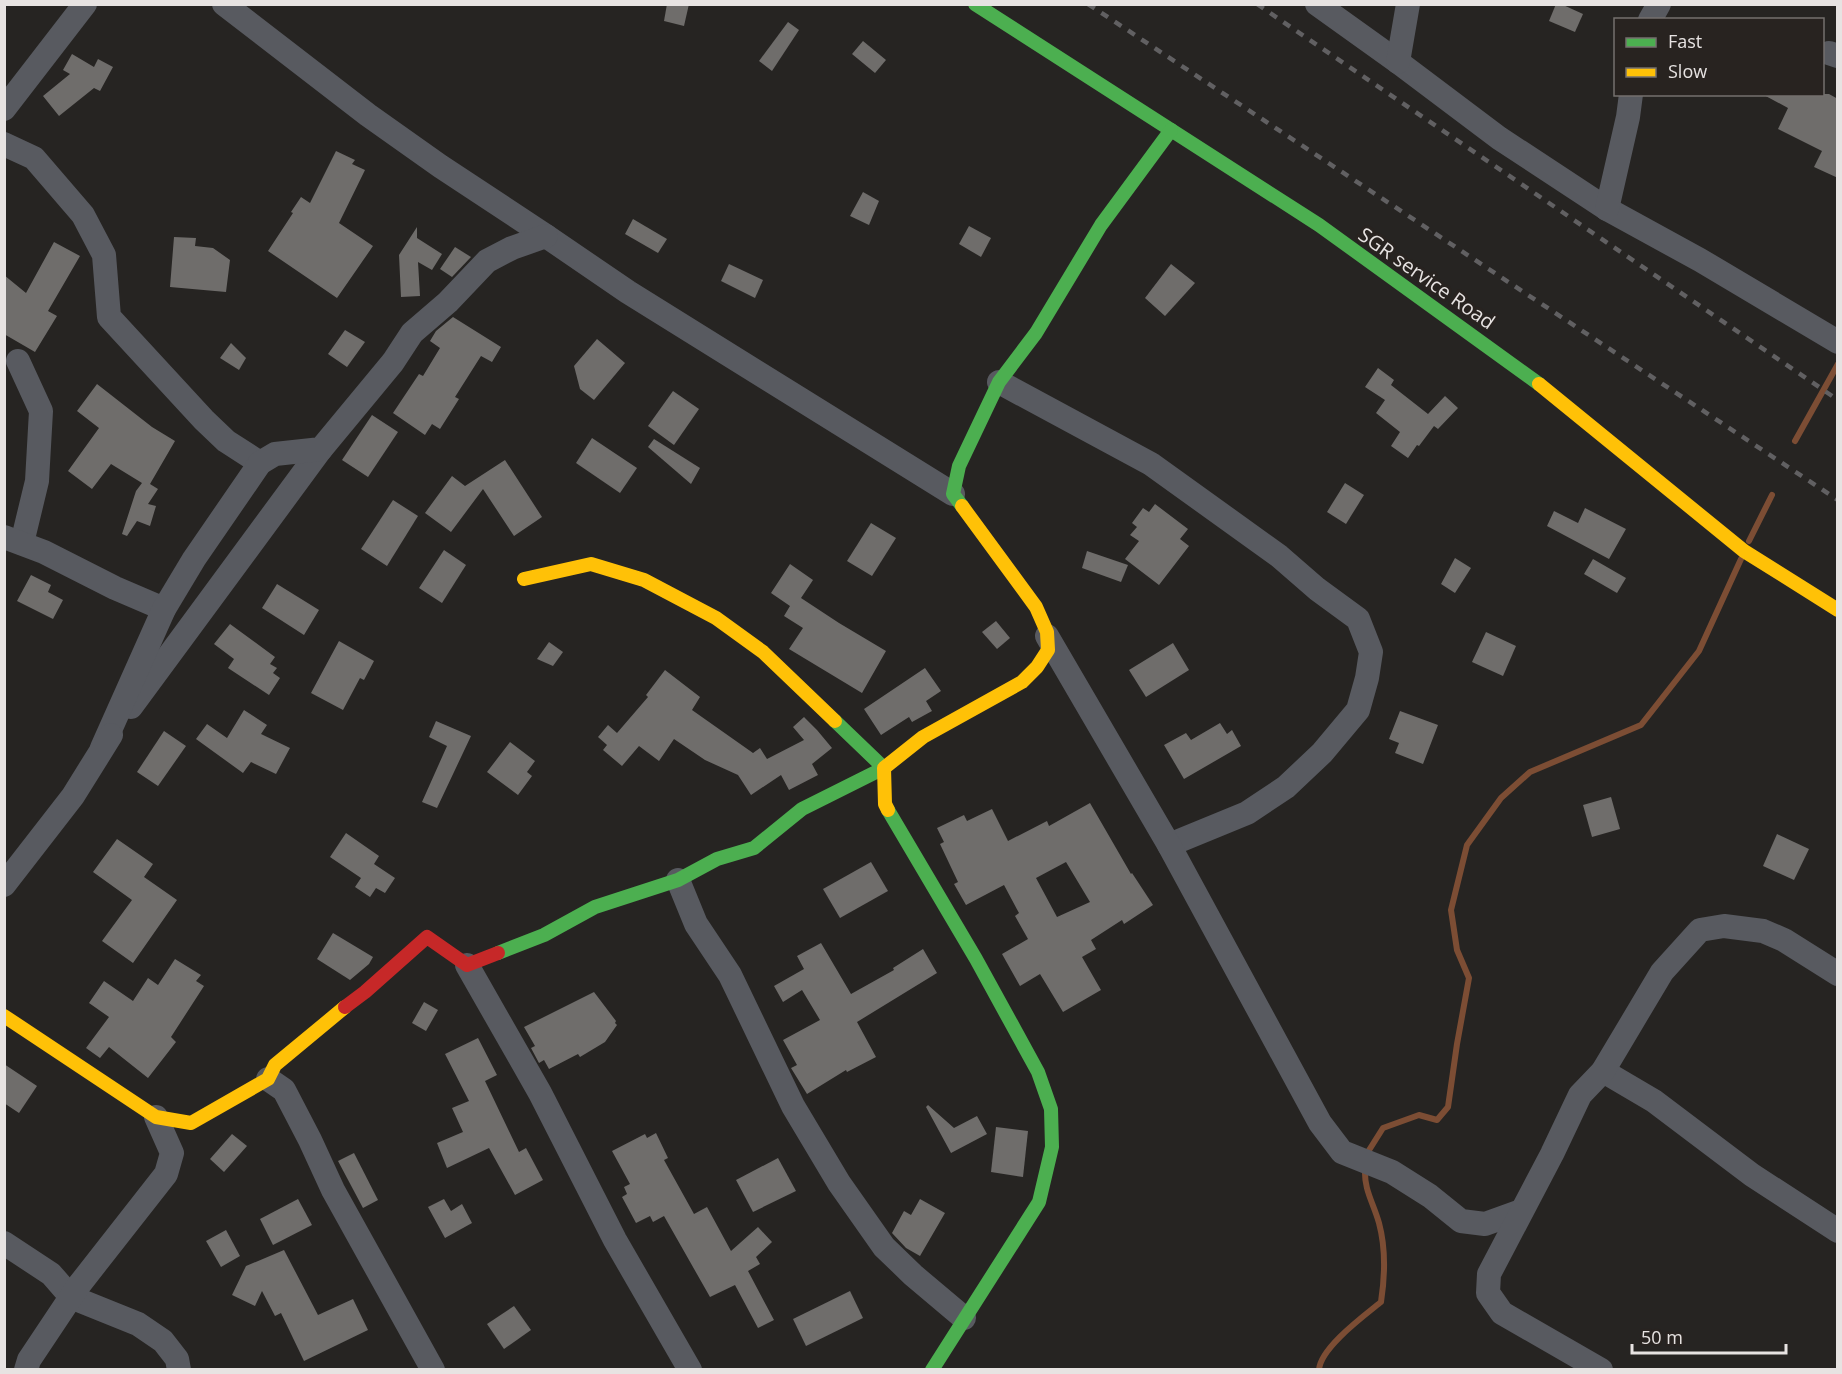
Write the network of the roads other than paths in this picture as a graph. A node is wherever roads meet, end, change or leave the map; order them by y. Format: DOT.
graph roads {
  1 [pos="86,4"];
  2 [pos="224,4"];
  3 [pos="975,4"];
  4 [pos="1317,4"];
  5 [pos="1408,4"];
  6 [pos="1659,4"];
  7 [pos="1651,18"];
  8 [pos="1398,62"];
  9 [pos="1631,96"];
  10 [pos="4,108"];
  11 [pos="1171,130"];
  12 [pos="4,144"];
  13 [pos="1606,208"];
  14 [pos="546,236"];
  15 [pos="1838,342"];
  16 [pos="18,360"];
  17 [pos="999,382"];
  18 [pos="321,449"];
  19 [pos="260,463"];
  20 [pos="953,494"];
  21 [pos="13,540"];
  22 [pos="524,579"];
  23 [pos="164,609"];
  24 [pos="1838,610"];
  25 [pos="1047,636"];
  26 [pos="102,748"];
  27 [pos="884,768"];
  28 [pos="1169,845"];
  29 [pos="678,880"];
  30 [pos="4,885"];
  31 [pos="467,965"];
  32 [pos="1838,974"];
  33 [pos="4,1016"];
  34 [pos="1603,1071"];
  35 [pos="268,1079"];
  36 [pos="156,1117"];
  37 [pos="1521,1211"];
  38 [pos="1838,1231"];
  39 [pos="4,1243"];
  40 [pos="71,1298"];
  41 [pos="964,1318"];
  42 [pos="26,1370"];
  43 [pos="179,1370"];
  44 [pos="433,1370"];
  45 [pos="690,1370"];
  46 [pos="932,1370"];
  47 [pos="1601,1370"];
  1 -- 10 [label="street"];
  2 -- 14 [label="street"];
  3 -- 11 [label="street, SGR service Road"];
  4 -- 8 [label="street"];
  5 -- 8 [label="street"];
  6 -- 7 [label="street"];
  8 -- 13 [label="street"];
  9 -- 13 [label="street"];
  11 -- 17 [label="street"];
  11 -- 24 [label="street, SGR service Road"];
  12 -- 19 [label="street"];
  13 -- 15 [label="street"];
  14 -- 18 [label="street"];
  14 -- 20 [label="street"];
  16 -- 21 [label="street"];
  17 -- 20 [label="street"];
  17 -- 28 [label="street"];
  18 -- 19 [label="street"];
  18 -- 26 [label="street"];
  19 -- 23 [label="street"];
  20 -- 25 [label="street"];
  21 -- 23 [label="street"];
  22 -- 27 [label="street"];
  23 -- 26 [label="street"];
  25 -- 27 [label="street"];
  25 -- 28 [label="street"];
  26 -- 30 [label="street"];
  27 -- 29 [label="street"];
  27 -- 41 [label="street"];
  28 -- 37 [label="street"];
  29 -- 31 [label="street"];
  29 -- 41 [label="street"];
  31 -- 35 [label="street"];
  31 -- 45 [label="street"];
  32 -- 34 [label="street"];
  33 -- 36 [label="street"];
  34 -- 37 [label="street"];
  34 -- 38 [label="street"];
  35 -- 36 [label="street"];
  35 -- 44 [label="street"];
  36 -- 40 [label="street"];
  37 -- 47 [label="street"];
  39 -- 40 [label="street"];
  40 -- 42 [label="street"];
  40 -- 43 [label="street"];
  41 -- 46 [label="street"];
}
